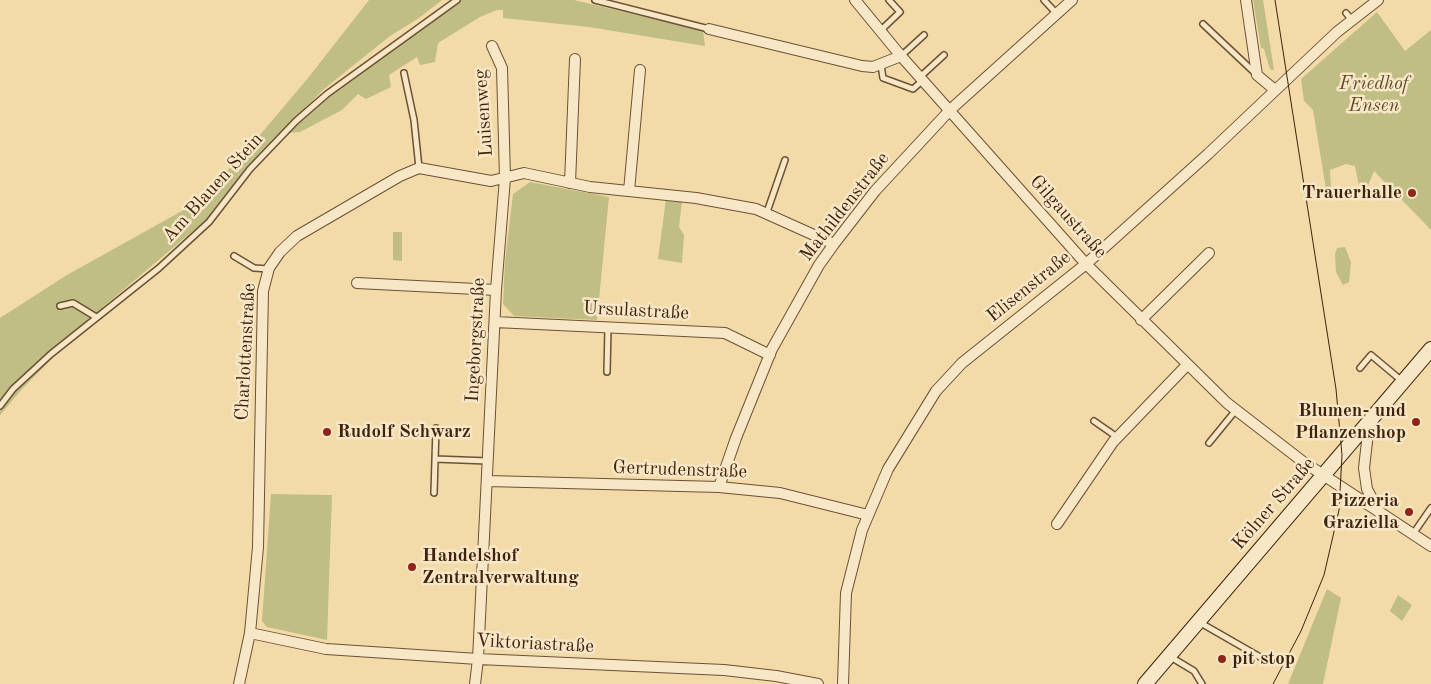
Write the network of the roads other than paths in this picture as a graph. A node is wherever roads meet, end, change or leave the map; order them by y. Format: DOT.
graph roads {
  1 [pos="457,0"];
  2 [pos="595,0"];
  3 [pos="855,0"];
  4 [pos="889,0"];
  5 [pos="1044,0"];
  6 [pos="1072,0"];
  7 [pos="1246,0"];
  8 [pos="1378,0"];
  9 [pos="1057,14"];
  10 [pos="1203,24"];
  11 [pos="709,29"];
  12 [pos="880,31"];
  13 [pos="924,35"];
  14 [pos="492,46"];
  15 [pos="944,55"];
  16 [pos="901,56"];
  17 [pos="575,59"];
  18 [pos="881,65"];
  19 [pos="640,70"];
  20 [pos="404,73"];
  21 [pos="1257,75"];
  22 [pos="922,79"];
  23 [pos="1275,90"];
  24 [pos="950,110"];
  25 [pos="785,160"];
  26 [pos="419,168"];
  27 [pos="505,178"];
  28 [pos="570,183"];
  29 [pos="629,192"];
  30 [pos="767,212"];
  31 [pos="834,244"];
  32 [pos="1209,253"];
  33 [pos="234,256"];
  34 [pos="1086,264"];
  35 [pos="269,269"];
  36 [pos="357,283"];
  37 [pos="496,290"];
  38 [pos="60,306"];
  39 [pos="96,317"];
  40 [pos="1141,320"];
  41 [pos="495,322"];
  42 [pos="608,327"];
  43 [pos="1431,349"];
  44 [pos="770,356"];
  45 [pos="1187,365"];
  46 [pos="1360,368"];
  47 [pos="607,372"];
  48 [pos="1403,382"];
  49 [pos="0,406"];
  50 [pos="1236,410"];
  51 [pos="1094,421"];
  52 [pos="1369,424"];
  53 [pos="436,428"];
  54 [pos="1118,437"];
  55 [pos="1209,443"];
  56 [pos="435,459"];
  57 [pos="488,460"];
  58 [pos="1325,476"];
  59 [pos="488,482"];
  60 [pos="719,487"];
  61 [pos="434,493"];
  62 [pos="1431,508"];
  63 [pos="1377,509"];
  64 [pos="868,516"];
  65 [pos="1057,524"];
  66 [pos="1413,534"];
  67 [pos="1431,546"];
  68 [pos="1198,621"];
  69 [pos="250,633"];
  70 [pos="1169,656"];
  71 [pos="1260,657"];
  72 [pos="478,659"];
  73 [pos="776,680"];
  74 [pos="239,684"];
  75 [pos="475,684"];
  76 [pos="818,684"];
  77 [pos="843,684"];
  78 [pos="1145,684"];
  79 [pos="1202,684"];
  1 -- 39 [label="lane, Am Blauen Stein"];
  2 -- 11 [label="lane"];
  3 -- 12 [label="street, Gilgaustraße"];
  4 -- 12 [label="lane"];
  5 -- 9 [label="lane"];
  6 -- 9 [label="street, Mathildenstraße"];
  7 -- 21 [label="street"];
  8 -- 23 [label="street, Elisenstraße"];
  9 -- 24 [label="street, Mathildenstraße"];
  10 -- 21 [label="lane"];
  11 -- 18 [label="street"];
  12 -- 16 [label="street, Gilgaustraße"];
  13 -- 16 [label="lane"];
  14 -- 27 [label="street, Luisenweg"];
  15 -- 22 [label="lane"];
  16 -- 18 [label="street"];
  16 -- 22 [label="street, Gilgaustraße"];
  17 -- 28 [label="street"];
  18 -- 22 [label="lane"];
  19 -- 29 [label="street"];
  20 -- 26 [label="lane"];
  21 -- 23 [label="street"];
  22 -- 24 [label="street, Gilgaustraße"];
  23 -- 34 [label="street, Elisenstraße"];
  24 -- 31 [label="street, Mathildenstraße"];
  24 -- 34 [label="street, Gilgaustraße"];
  25 -- 30 [label="lane"];
  26 -- 27 [label="street"];
  26 -- 35 [label="street, Charlottenstraße"];
  27 -- 28 [label="street"];
  27 -- 37 [label="street, Ingeborgstraße"];
  28 -- 29 [label="street"];
  29 -- 30 [label="street"];
  30 -- 31 [label="street"];
  31 -- 44 [label="street, Mathildenstraße"];
  32 -- 40 [label="street"];
  33 -- 35 [label="lane"];
  34 -- 40 [label="street, Gilgaustraße"];
  34 -- 64 [label="street, Elisenstraße"];
  35 -- 69 [label="street, Charlottenstraße"];
  36 -- 37 [label="street"];
  37 -- 41 [label="street, Ingeborgstraße"];
  38 -- 39 [label="lane"];
  39 -- 49 [label="lane, Am Blauen Stein"];
  40 -- 45 [label="street, Gilgaustraße"];
  41 -- 42 [label="street, Ursulastraße"];
  41 -- 57 [label="street, Ingeborgstraße"];
  42 -- 44 [label="street, Ursulastraße"];
  42 -- 47 [label="lane"];
  43 -- 48 [label="main road, Kölner Straße"];
  44 -- 60 [label="street, Mathildenstraße"];
  45 -- 50 [label="street, Gilgaustraße"];
  45 -- 54 [label="street"];
  46 -- 48 [label="lane"];
  48 -- 52 [label="main road, Kölner Straße"];
  50 -- 55 [label="lane"];
  50 -- 58 [label="street, Gilgaustraße"];
  51 -- 54 [label="lane"];
  52 -- 58 [label="main road, Kölner Straße"];
  52 -- 63 [label="street"];
  53 -- 56 [label="lane"];
  54 -- 65 [label="street"];
  56 -- 57 [label="lane"];
  56 -- 61 [label="lane"];
  57 -- 59 [label="street, Ingeborgstraße"];
  58 -- 63 [label="street, Gilgaustraße"];
  58 -- 68 [label="main road, Kölner Straße"];
  59 -- 60 [label="street, Gertrudenstraße"];
  59 -- 72 [label="street, Ingeborgstraße"];
  60 -- 64 [label="street, Gertrudenstraße"];
  62 -- 66 [label="lane"];
  63 -- 66 [label="street, Gilgaustraße"];
  64 -- 77 [label="street, Elisenstraße"];
  66 -- 67 [label="street, Gilgaustraße"];
  68 -- 70 [label="main road, Kölner Straße"];
  68 -- 71 [label="lane"];
  69 -- 72 [label="street, Viktoriastraße"];
  69 -- 74 [label="street, Charlottenstraße"];
  70 -- 78 [label="main road, Kölner Straße"];
  70 -- 79 [label="lane"];
  72 -- 73 [label="street, Viktoriastraße"];
  72 -- 75 [label="street, Ingeborgstraße"];
  73 -- 76 [label="street, Viktoriastraße"];
}
